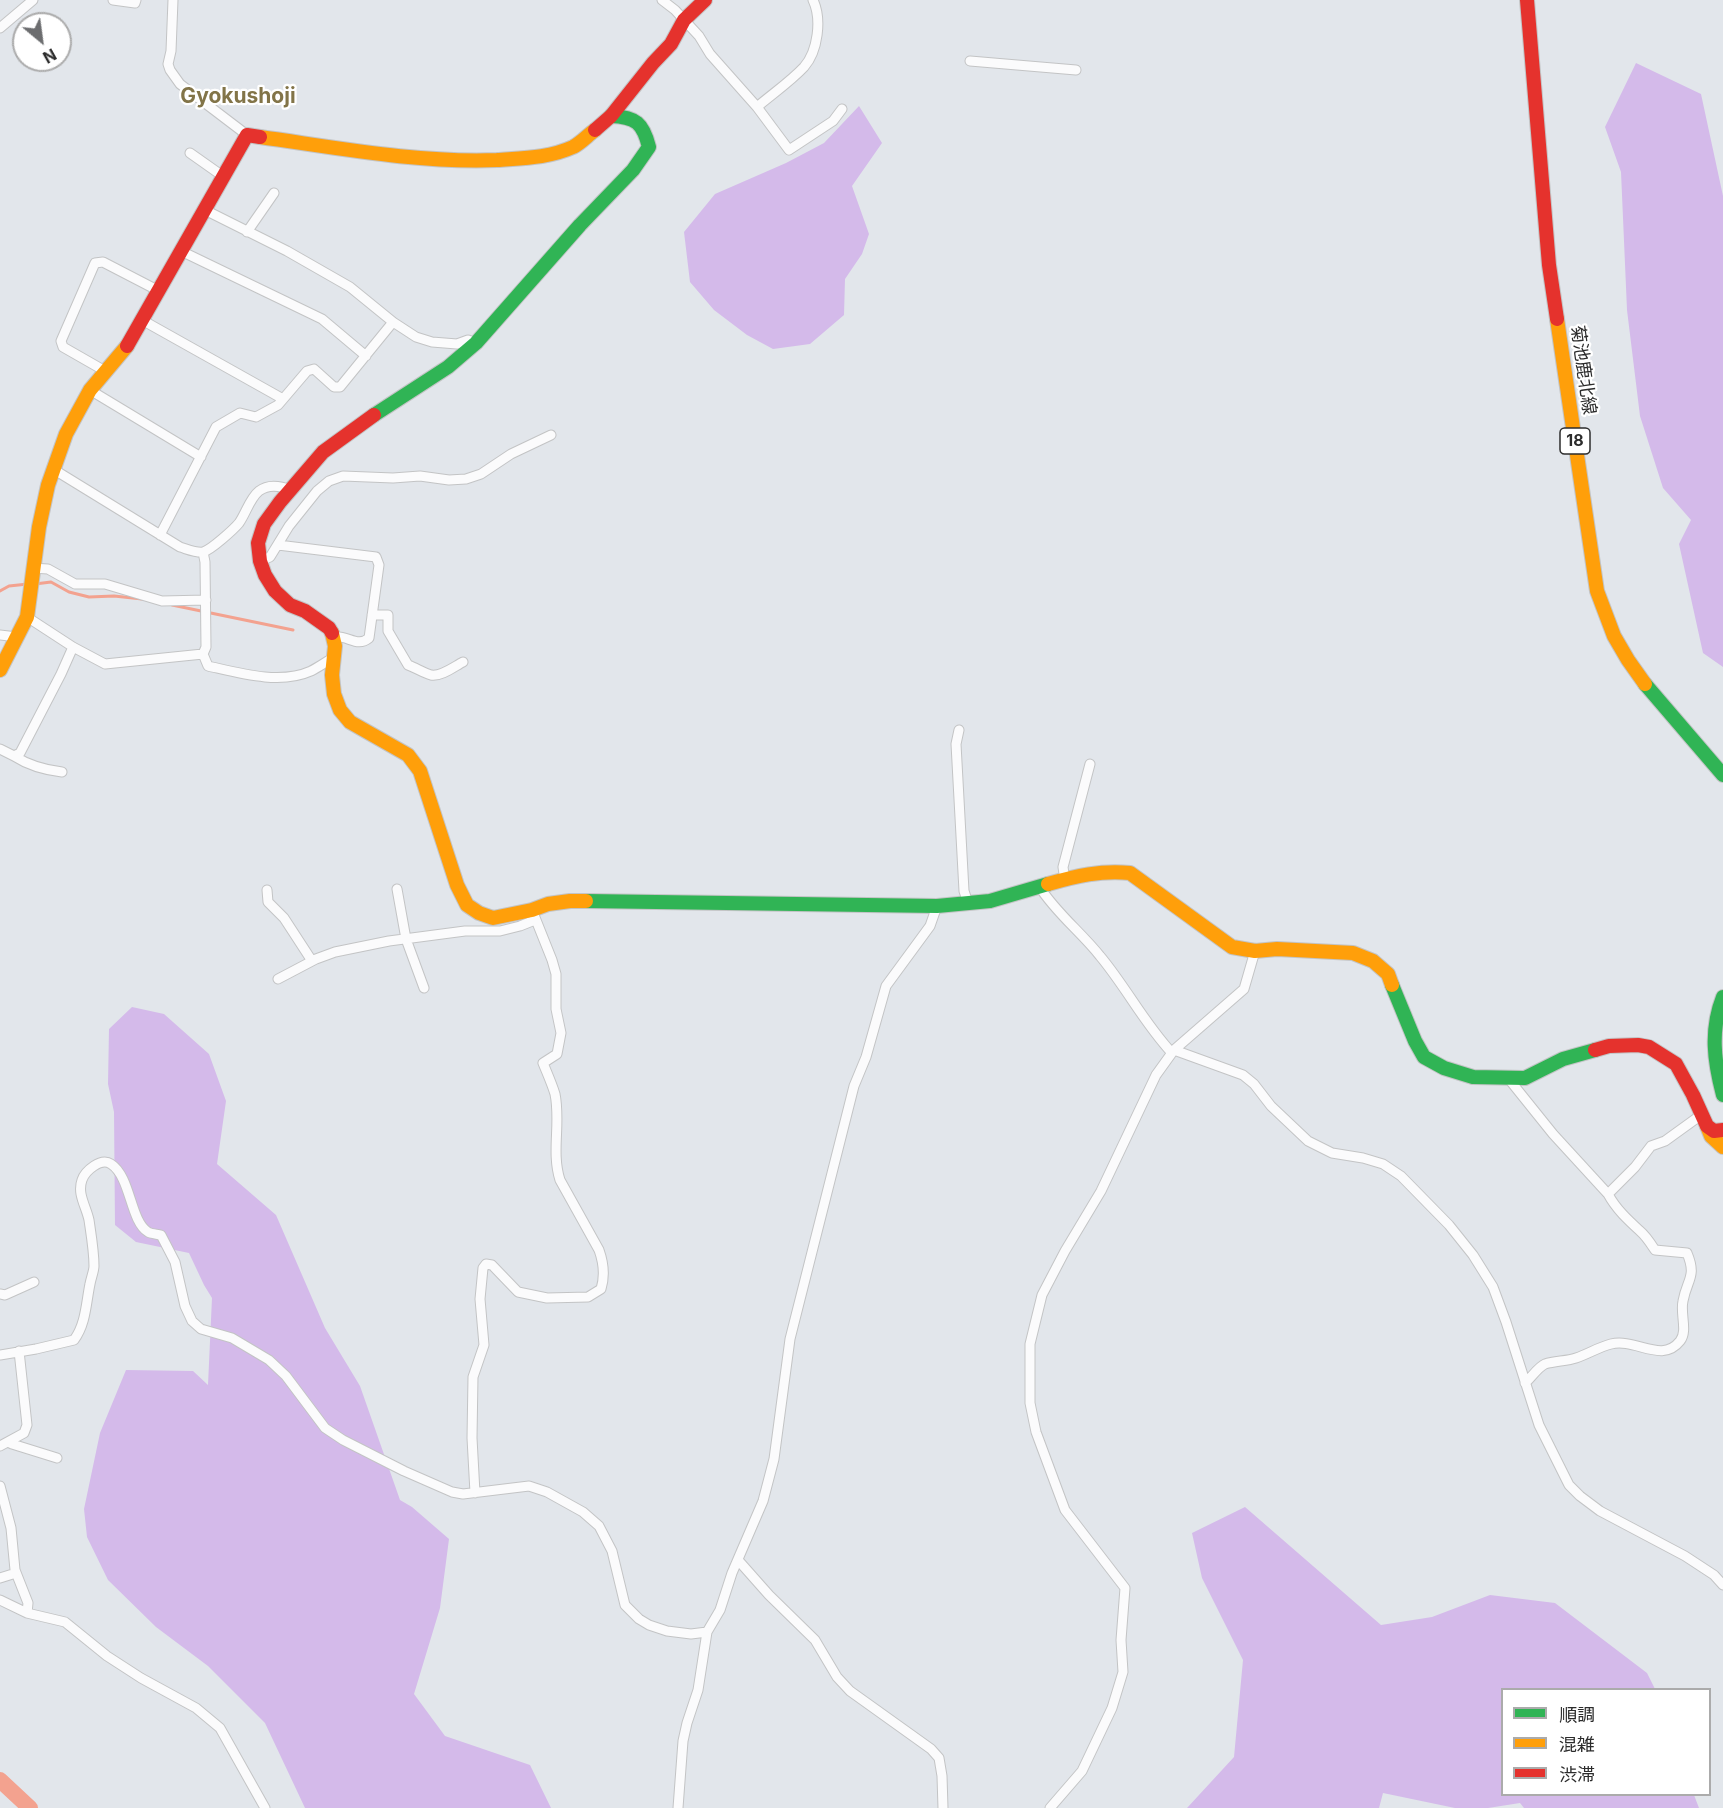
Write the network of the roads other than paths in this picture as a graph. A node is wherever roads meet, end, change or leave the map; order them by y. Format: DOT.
graph roads {
  1 [pos="33,0"];
  2 [pos="113,0"];
  3 [pos="136,0"];
  4 [pos="173,0"];
  5 [pos="662,0"];
  6 [pos="705,0"];
  7 [pos="813,0"];
  8 [pos="1527,0"];
  9 [pos="684,20"];
  10 [pos="0,28"];
  11 [pos="969,61"];
  12 [pos="1076,70"];
  13 [pos="757,107"];
  14 [pos="842,109"];
  15 [pos="610,116"];
  16 [pos="247,135"];
  17 [pos="190,153"];
  18 [pos="224,177"];
  19 [pos="274,193"];
  20 [pos="205,210"];
  21 [pos="247,232"];
  22 [pos="181,251"];
  23 [pos="159,291"];
  24 [pos="142,320"];
  25 [pos="393,322"];
  26 [pos="476,343"];
  27 [pos="366,356"];
  28 [pos="105,370"];
  29 [pos="90,390"];
  30 [pos="283,399"];
  31 [pos="550,435"];
  32 [pos="201,457"];
  33 [pos="53,469"];
  34 [pos="291,490"];
  35 [pos="160,535"];
  36 [pos="278,545"];
  37 [pos="203,552"];
  38 [pos="260,561"];
  39 [pos="32,568"];
  40 [pos="206,600"];
  41 [pos="372,615"];
  42 [pos="27,617"];
  43 [pos="0,634"];
  44 [pos="17,637"];
  45 [pos="334,637"];
  46 [pos="73,647"];
  47 [pos="202,654"];
  48 [pos="335,657"];
  49 [pos="463,662"];
  50 [pos="0,670"];
  51 [pos="960,730"];
  52 [pos="0,749"];
  53 [pos="14,756"];
  54 [pos="1090,764"];
  55 [pos="62,772"];
  56 [pos="1723,775"];
  57 [pos="1065,881"];
  58 [pos="1040,886"];
  59 [pos="397,889"];
  60 [pos="267,890"];
  61 [pos="968,903"];
  62 [pos="937,906"];
  63 [pos="534,915"];
  64 [pos="406,939"];
  65 [pos="1255,951"];
  66 [pos="312,961"];
  67 [pos="278,978"];
  68 [pos="424,988"];
  69 [pos="1723,997"];
  70 [pos="1173,1051"];
  71 [pos="1508,1078"];
  72 [pos="1723,1095"];
  73 [pos="1704,1120"];
  74 [pos="1723,1130"];
  75 [pos="1723,1147"];
  76 [pos="1608,1194"];
  77 [pos="34,1282"];
  78 [pos="0,1294"];
  79 [pos="19,1351"];
  80 [pos="0,1355"];
  81 [pos="1525,1383"];
  82 [pos="4,1444"];
  83 [pos="57,1458"];
  84 [pos="0,1486"];
  85 [pos="475,1493"];
  86 [pos="738,1560"];
  87 [pos="16,1573"];
  88 [pos="0,1578"];
  89 [pos="1723,1585"];
  90 [pos="0,1600"];
  91 [pos="27,1613"];
  92 [pos="707,1632"];
  93 [pos="265,1808"];
  94 [pos="678,1808"];
  95 [pos="943,1808"];
  96 [pos="1050,1808"];
  1 -- 10 [label="street"];
  2 -- 3 [label="street"];
  4 -- 16 [label="street"];
  5 -- 9 [label="street"];
  6 -- 9 [label="street"];
  7 -- 13 [label="street"];
  8 -- 56 [label="street, 菊池鹿北線 / 18"];
  9 -- 13 [label="street"];
  9 -- 15 [label="street"];
  11 -- 12 [label="street"];
  13 -- 14 [label="street"];
  15 -- 16 [label="street"];
  15 -- 26 [label="street"];
  16 -- 18 [label="street"];
  17 -- 18 [label="street"];
  18 -- 20 [label="street"];
  19 -- 21 [label="street"];
  20 -- 21 [label="street"];
  20 -- 22 [label="street"];
  21 -- 25 [label="street"];
  22 -- 23 [label="street"];
  22 -- 27 [label="street"];
  23 -- 24 [label="street"];
  23 -- 28 [label="street"];
  24 -- 28 [label="street"];
  24 -- 30 [label="street"];
  25 -- 26 [label="street"];
  25 -- 27 [label="street"];
  26 -- 34 [label="street"];
  27 -- 30 [label="street"];
  28 -- 29 [label="street"];
  29 -- 32 [label="street"];
  29 -- 33 [label="street"];
  30 -- 32 [label="street"];
  31 -- 36 [label="street"];
  32 -- 35 [label="street"];
  33 -- 35 [label="street"];
  33 -- 39 [label="street"];
  34 -- 37 [label="street"];
  34 -- 38 [label="street"];
  35 -- 37 [label="street"];
  36 -- 38 [label="street"];
  36 -- 41 [label="street"];
  37 -- 40 [label="street"];
  38 -- 45 [label="street"];
  39 -- 40 [label="street"];
  39 -- 42 [label="street"];
  40 -- 47 [label="street"];
  41 -- 45 [label="street"];
  41 -- 49 [label="street"];
  42 -- 44 [label="street"];
  42 -- 46 [label="street"];
  43 -- 44 [label="street"];
  44 -- 50 [label="street"];
  45 -- 48 [label="street"];
  46 -- 47 [label="street"];
  46 -- 53 [label="street"];
  47 -- 48 [label="street"];
  48 -- 63 [label="street"];
  51 -- 61 [label="street"];
  52 -- 53 [label="street"];
  53 -- 55 [label="street"];
  54 -- 57 [label="street"];
  57 -- 58 [label="street"];
  57 -- 65 [label="street"];
  58 -- 61 [label="street"];
  58 -- 70 [label="street"];
  59 -- 64 [label="street"];
  60 -- 66 [label="street"];
  61 -- 62 [label="street"];
  62 -- 63 [label="street"];
  62 -- 86 [label="street"];
  63 -- 64 [label="street"];
  63 -- 85 [label="street"];
  64 -- 66 [label="street"];
  64 -- 68 [label="street"];
  65 -- 70 [label="street"];
  65 -- 71 [label="street"];
  66 -- 67 [label="street"];
  69 -- 72 [label="street"];
  70 -- 81 [label="street"];
  70 -- 96 [label="street"];
  71 -- 73 [label="street"];
  71 -- 76 [label="street"];
  73 -- 74 [label="street"];
  73 -- 75 [label="street"];
  73 -- 76 [label="street"];
  76 -- 81 [label="street"];
  77 -- 78 [label="street"];
  79 -- 80 [label="street"];
  79 -- 82 [label="street"];
  79 -- 85 [label="street"];
  81 -- 89 [label="street"];
  82 -- 83 [label="street"];
  84 -- 87 [label="street"];
  85 -- 92 [label="street"];
  86 -- 92 [label="street"];
  86 -- 95 [label="street"];
  87 -- 88 [label="street"];
  87 -- 91 [label="street"];
  90 -- 91 [label="street"];
  91 -- 93 [label="street"];
  92 -- 94 [label="street"];
}
